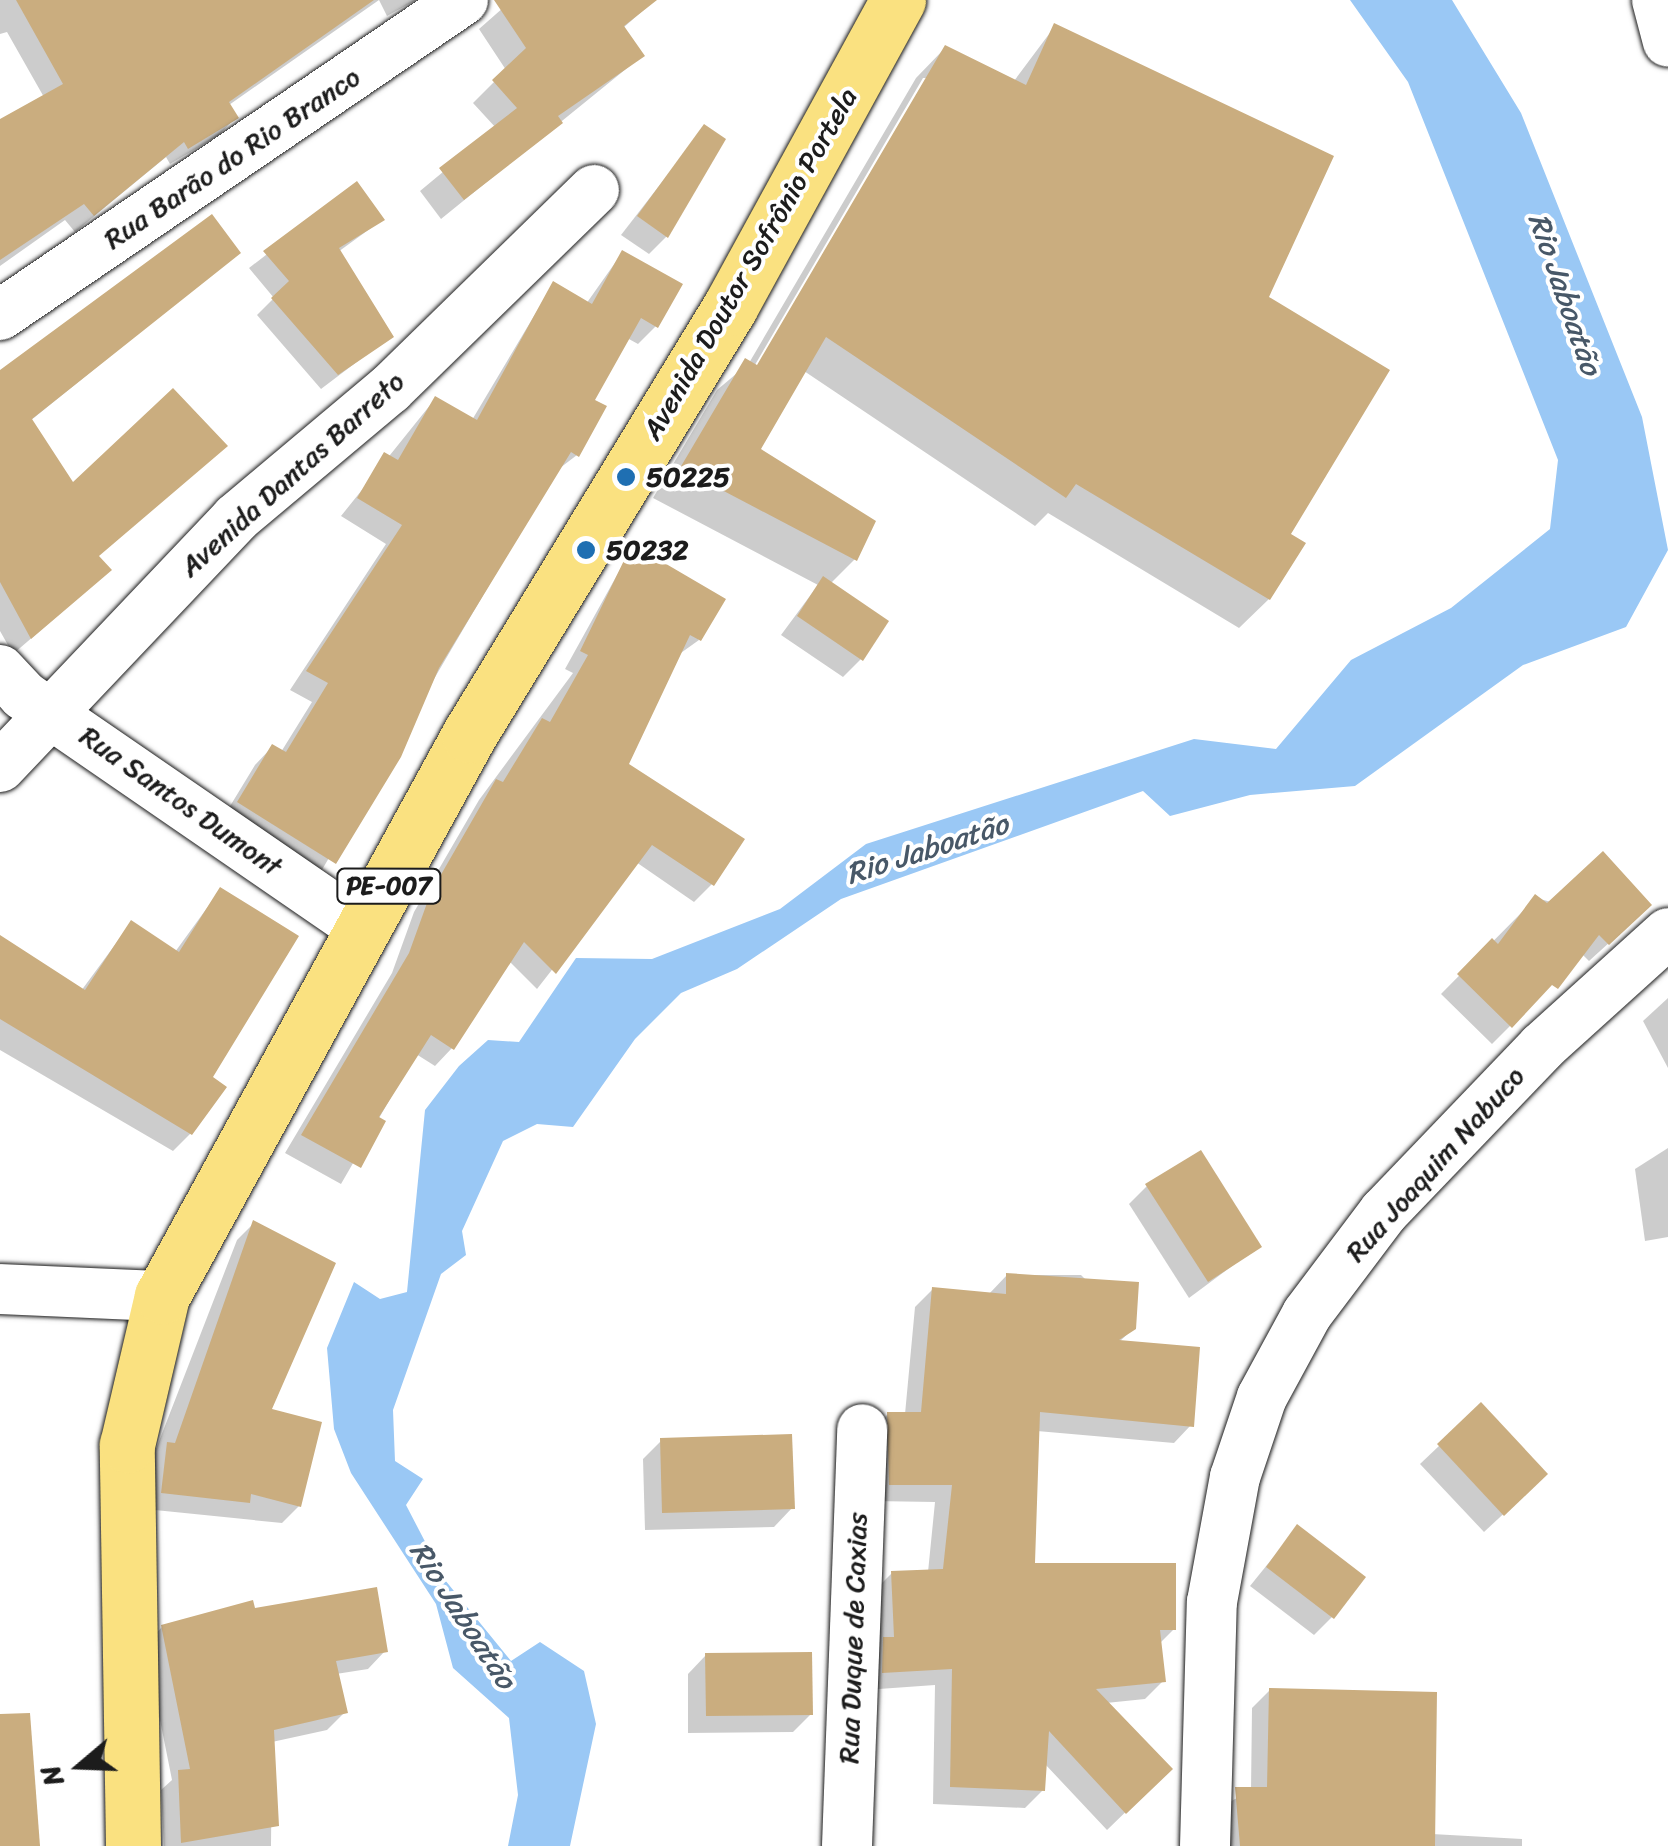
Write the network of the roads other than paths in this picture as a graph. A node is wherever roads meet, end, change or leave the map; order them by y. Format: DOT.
graph roads {
  1 [pos="463,0"];
  2 [pos="898,0"];
  3 [pos="1658,0"];
  4 [pos="1668,42"];
  5 [pos="594,190"];
  6 [pos="0,315"];
  7 [pos="0,670"];
  8 [pos="48,707"];
  9 [pos="0,767"];
  10 [pos="365,930"];
  11 [pos="1668,933"];
  12 [pos="0,1289"];
  13 [pos="162,1296"];
  14 [pos="862,1429"];
  15 [pos="133,1846"];
  16 [pos="846,1846"];
  17 [pos="1205,1846"];
  1 -- 6 [label="street, Rua Barão do Rio Branco"];
  2 -- 10 [label="main road, Avenida Doutor Sofrônio Portela / PE-007"];
  3 -- 4 [label="street"];
  5 -- 8 [label="street, Avenida Dantas Barreto"];
  7 -- 8 [label="street, Rua Santos Dumont"];
  8 -- 9 [label="street, Avenida Dantas Barreto"];
  8 -- 10 [label="street, Rua Santos Dumont"];
  10 -- 13 [label="main road, Avenida Doutor Sofrônio Portela / PE-007"];
  11 -- 17 [label="street, Rua Joaquim Nabuco"];
  12 -- 13 [label="street"];
  13 -- 15 [label="main road, Avenida Doutor Sofrônio Portela / PE-007"];
  14 -- 16 [label="street, Rua Duque de Caxias"];
}
